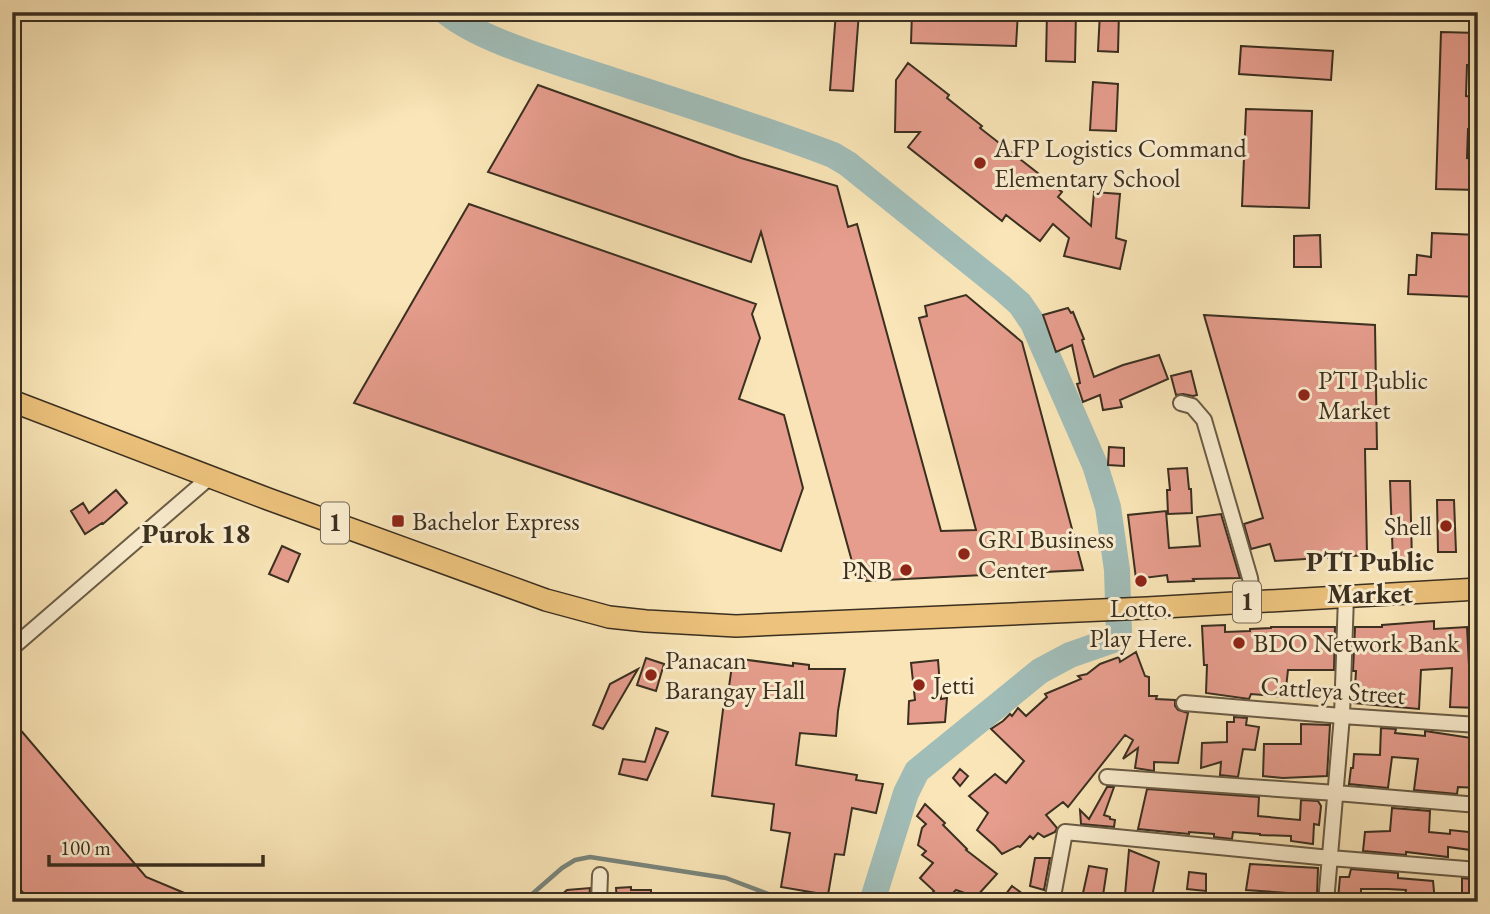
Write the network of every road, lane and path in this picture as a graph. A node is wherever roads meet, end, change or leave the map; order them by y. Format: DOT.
graph roads {
  1 [pos="12,401"];
  2 [pos="1181,402"];
  3 [pos="210,477"];
  4 [pos="1478,589"];
  5 [pos="1346,596"];
  6 [pos="1253,601"];
  7 [pos="12,648"];
  8 [pos="1184,703"];
  9 [pos="1342,716"];
  10 [pos="1478,724"];
  11 [pos="1107,777"];
  12 [pos="1336,793"];
  13 [pos="1478,806"];
  14 [pos="1330,858"];
  15 [pos="1478,870"];
  16 [pos="600,875"];
  17 [pos="599,902"];
  18 [pos="1052,902"];
  19 [pos="1326,902"];
  1 -- 3 [label="highway, 1"];
  2 -- 6 [label="street"];
  3 -- 6 [label="highway, 1"];
  3 -- 7 [label="street"];
  4 -- 5 [label="highway, 1"];
  5 -- 6 [label="highway, 1"];
  5 -- 9 [label="street"];
  8 -- 9 [label="street, Cattleya Street"];
  9 -- 10 [label="street, Cattleya Street"];
  9 -- 12 [label="street"];
  11 -- 12 [label="street"];
  12 -- 13 [label="street"];
  12 -- 14 [label="street"];
  14 -- 15 [label="street"];
  14 -- 18 [label="street"];
  14 -- 19 [label="street"];
  16 -- 17 [label="street"];
}
